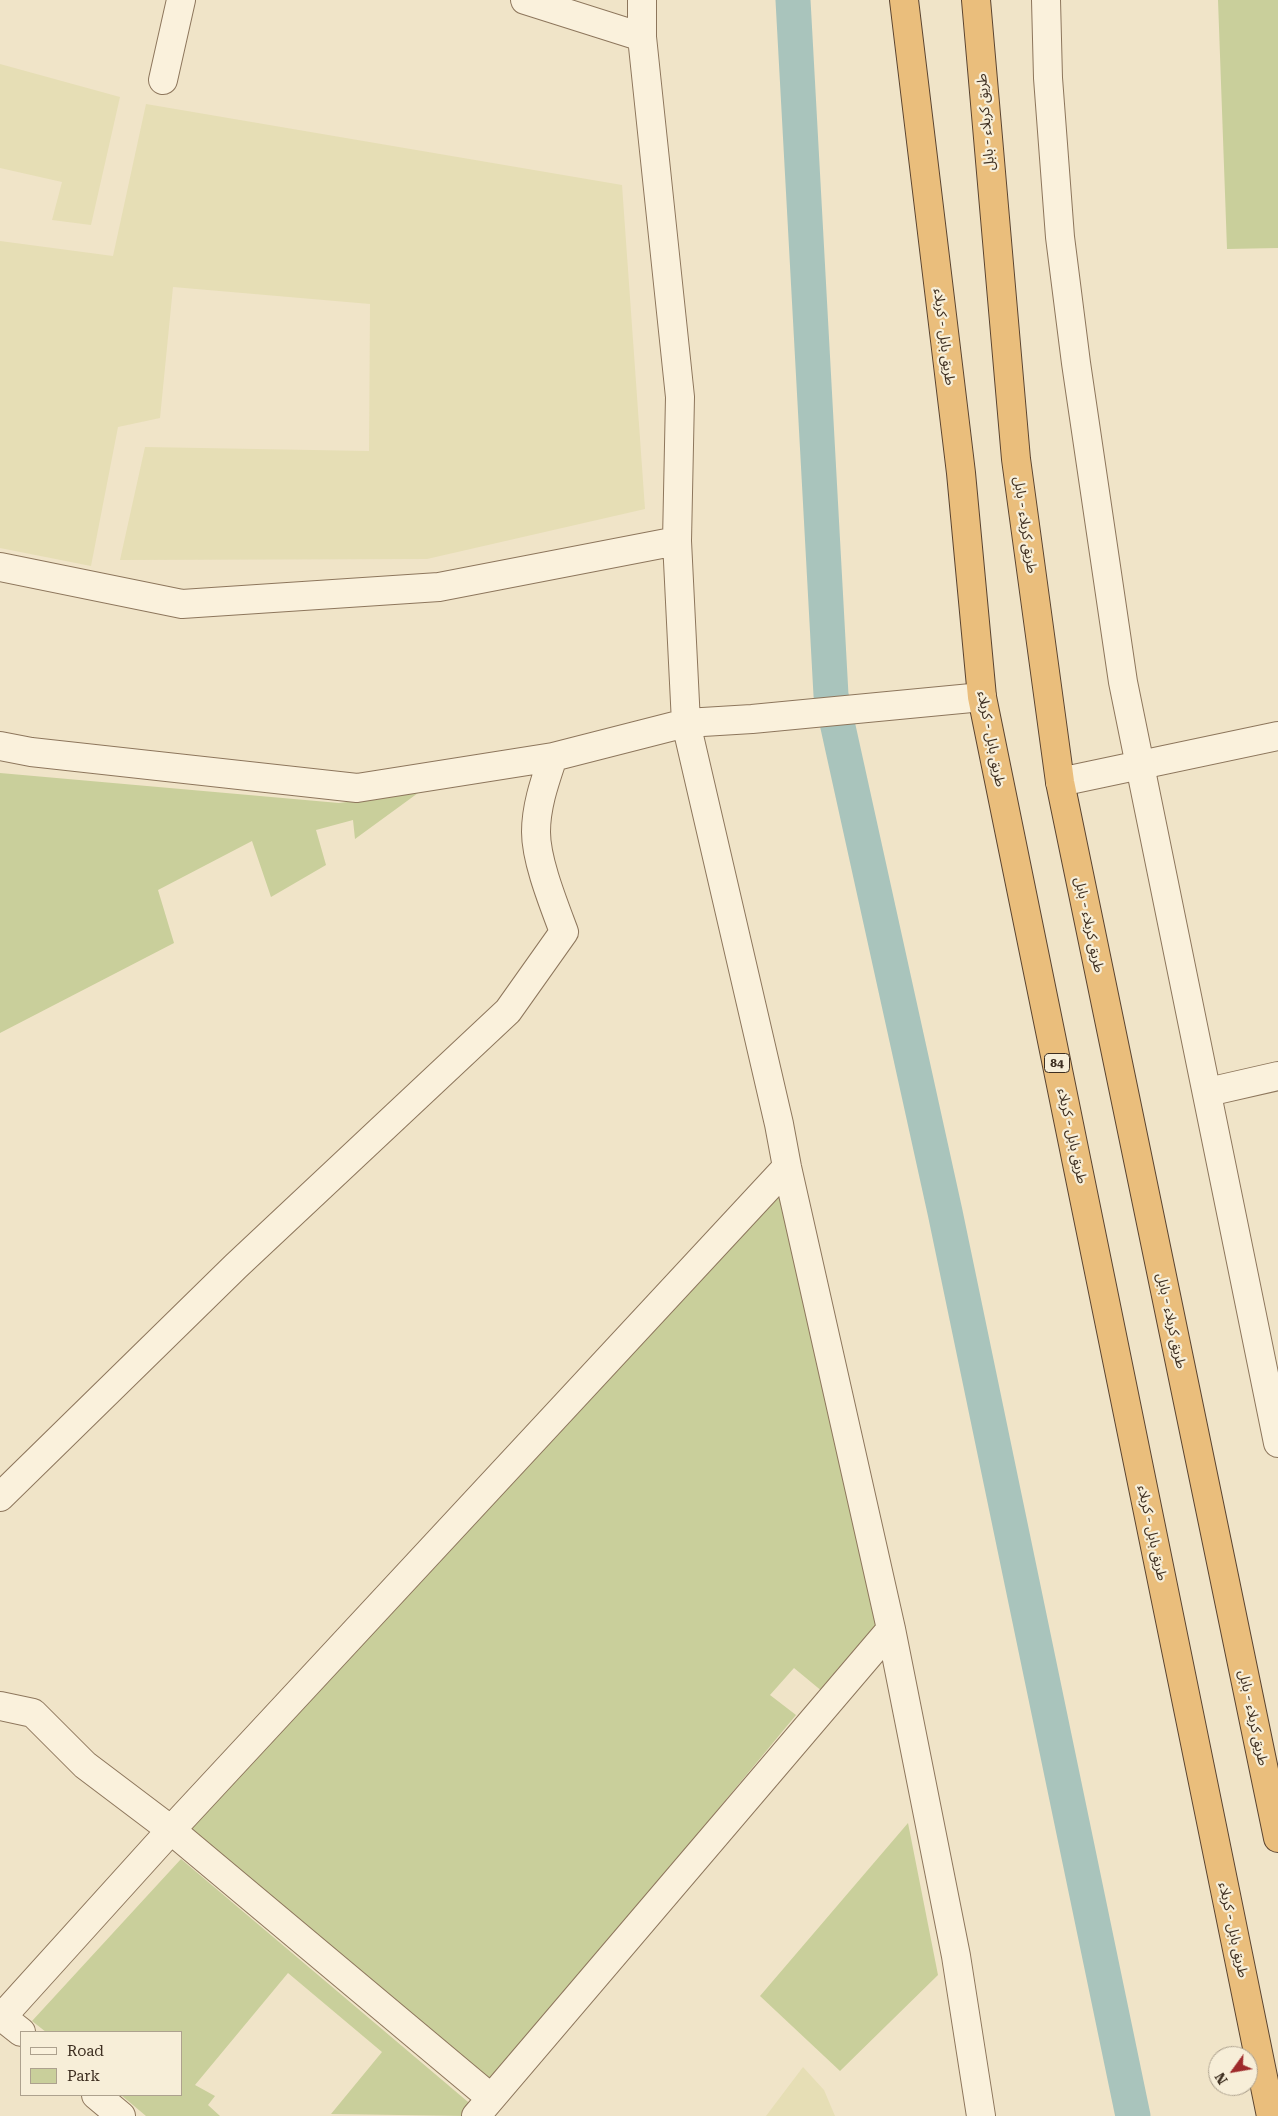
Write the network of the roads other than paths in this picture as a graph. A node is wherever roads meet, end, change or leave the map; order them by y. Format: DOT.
graph roads {
  1 [pos="180,0"];
  2 [pos="525,0"];
  3 [pos="642,0"];
  4 [pos="904,0"];
  5 [pos="976,0"];
  6 [pos="1046,0"];
  7 [pos="642,37"];
  8 [pos="164,80"];
  9 [pos="677,541"];
  10 [pos="0,567"];
  11 [pos="982,696"];
  12 [pos="686,723"];
  13 [pos="1278,736"];
  14 [pos="0,746"];
  15 [pos="553,757"];
  16 [pos="1140,766"];
  17 [pos="1060,782"];
  18 [pos="1278,1076"];
  19 [pos="1208,1092"];
  20 [pos="787,1167"];
  21 [pos="1278,1443"];
  22 [pos="0,1497"];
  23 [pos="891,1629"];
  24 [pos="0,1706"];
  25 [pos="171,1830"];
  26 [pos="1278,1838"];
  27 [pos="8,2023"];
  28 [pos="97,2096"];
  29 [pos="484,2107"];
  30 [pos="121,2116"];
  31 [pos="981,2116"];
  32 [pos="1271,2116"];
  1 -- 8 [label="street"];
  2 -- 7 [label="street"];
  3 -- 7 [label="street"];
  4 -- 11 [label="highway, طريق بابل - كربلاء / 84"];
  5 -- 17 [label="highway, طريق كربلاء - بابل"];
  6 -- 16 [label="street"];
  7 -- 9 [label="street"];
  9 -- 10 [label="street"];
  9 -- 12 [label="street"];
  11 -- 12 [label="street"];
  11 -- 32 [label="highway, طريق بابل - كربلاء / 84"];
  12 -- 15 [label="street"];
  12 -- 20 [label="street"];
  13 -- 16 [label="street"];
  14 -- 15 [label="street"];
  15 -- 22 [label="street"];
  16 -- 17 [label="street"];
  16 -- 19 [label="street"];
  17 -- 26 [label="highway, طريق كربلاء - بابل"];
  18 -- 19 [label="street"];
  19 -- 21 [label="street"];
  20 -- 23 [label="street"];
  20 -- 25 [label="street"];
  23 -- 29 [label="street"];
  23 -- 31 [label="street"];
  24 -- 25 [label="street"];
  25 -- 27 [label="street"];
  25 -- 29 [label="street"];
  28 -- 30 [label="street"];
}
